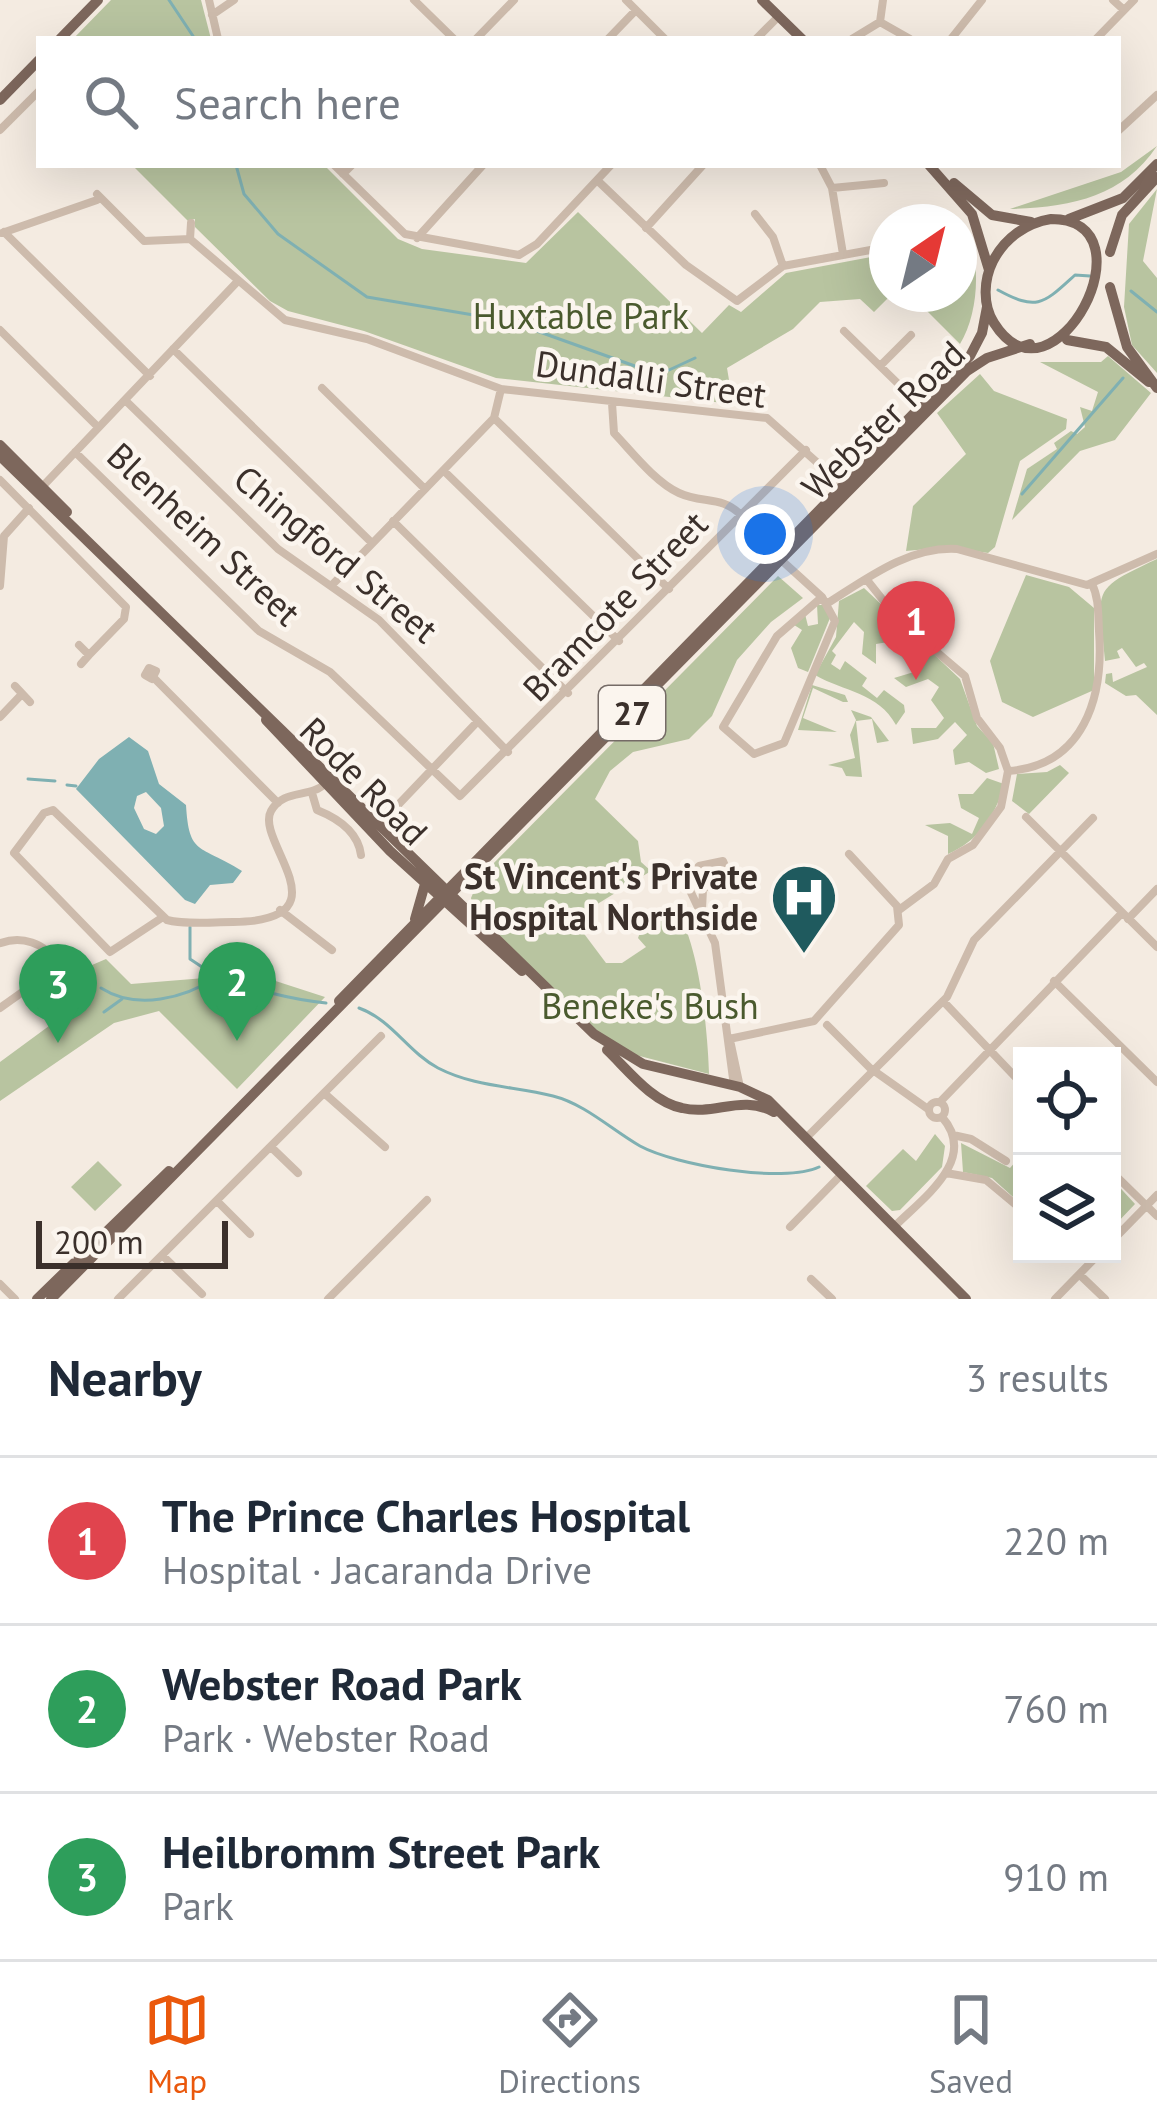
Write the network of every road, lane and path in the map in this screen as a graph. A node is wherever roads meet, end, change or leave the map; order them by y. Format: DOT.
graph roads {
  1 [pos="98,0"];
  2 [pos="208,0"];
  3 [pos="234,0"];
  4 [pos="414,0"];
  5 [pos="514,0"];
  6 [pos="626,0"];
  7 [pos="762,0"];
  8 [pos="883,0"];
  9 [pos="982,0"];
  10 [pos="1114,0"];
  11 [pos="1134,0"];
  12 [pos="636,10"];
  13 [pos="1124,10"];
  14 [pos="212,15"];
  15 [pos="779,16"];
  16 [pos="880,22"];
  17 [pos="63,36"];
  18 [pos="217,36"];
  19 [pos="451,36"];
  20 [pos="479,36"];
  21 [pos="611,36"];
  22 [pos="662,36"];
  23 [pos="759,36"];
  24 [pos="799,36"];
  25 [pos="856,36"];
  26 [pos="905,36"];
  27 [pos="953,36"];
  28 [pos="1099,36"];
  29 [pos="36,63"];
  30 [pos="36,94"];
  31 [pos="1157,95"];
  32 [pos="0,100"];
  33 [pos="1121,128"];
  34 [pos="0,130"];
  35 [pos="1157,164"];
  36 [pos="337,168"];
  37 [pos="349,168"];
  38 [pos="480,168"];
  39 [pos="609,168"];
  40 [pos="700,168"];
  41 [pos="822,168"];
  42 [pos="934,168"];
  43 [pos="935,168"];
  44 [pos="343,174"];
  45 [pos="1157,177"];
  46 [pos="598,182"];
  47 [pos="884,183"];
  48 [pos="832,188"];
  49 [pos="754,214"];
  50 [pos="1069,219"];
  51 [pos="191,223"];
  52 [pos="1034,223"];
  53 [pos="646,228"];
  54 [pos="2,233"];
  55 [pos="417,238"];
  56 [pos="190,239"];
  57 [pos="869,250"];
  58 [pos="1110,252"];
  59 [pos="842,254"];
  60 [pos="783,266"];
  61 [pos="989,270"];
  62 [pos="237,282"];
  63 [pos="1110,287"];
  64 [pos="987,307"];
  65 [pos="0,331"];
  66 [pos="844,331"];
  67 [pos="910,335"];
  68 [pos="1064,340"];
  69 [pos="1030,344"];
  70 [pos="173,349"];
  71 [pos="880,366"];
  72 [pos="150,376"];
  73 [pos="322,388"];
  74 [pos="501,389"];
  75 [pos="126,400"];
  76 [pos="612,403"];
  77 [pos="921,406"];
  78 [pos="494,418"];
  79 [pos="98,427"];
  80 [pos="0,445"];
  81 [pos="806,450"];
  82 [pos="75,452"];
  83 [pos="0,456"];
  84 [pos="443,470"];
  85 [pos="0,480"];
  86 [pos="846,488"];
  87 [pos="39,489"];
  88 [pos="425,489"];
  89 [pos="29,508"];
  90 [pos="742,516"];
  91 [pos="393,521"];
  92 [pos="371,543"];
  93 [pos="1157,554"];
  94 [pos="778,558"];
  95 [pos="866,580"];
  96 [pos="1092,584"];
  97 [pos="808,585"];
  98 [pos="0,586"];
  99 [pos="331,586"];
  100 [pos="670,590"];
  101 [pos="825,600"];
  102 [pos="805,608"];
  103 [pos="619,641"];
  104 [pos="80,645"];
  105 [pos="89,655"];
  106 [pos="81,664"];
  107 [pos="154,678"];
  108 [pos="568,693"];
  109 [pos="23,694"];
  110 [pos="0,717"];
  111 [pos="478,720"];
  112 [pos="508,752"];
  113 [pos="429,771"];
  114 [pos="1008,771"];
  115 [pos="328,781"];
  116 [pos="312,794"];
  117 [pos="460,796"];
  118 [pos="278,803"];
  119 [pos="1026,817"];
  120 [pos="1093,818"];
  121 [pos="375,828"];
  122 [pos="1060,852"];
  123 [pos="849,854"];
  124 [pos="361,855"];
  125 [pos="425,884"];
  126 [pos="1157,889"];
  127 [pos="452,902"];
  128 [pos="702,909"];
  129 [pos="280,910"];
  130 [pos="899,910"];
  131 [pos="436,915"];
  132 [pos="1125,916"];
  133 [pos="163,917"];
  134 [pos="414,922"];
  135 [pos="1,943"];
  136 [pos="1157,947"];
  137 [pos="332,950"];
  138 [pos="1054,981"];
  139 [pos="944,1000"];
  140 [pos="0,1008"];
  141 [pos="331,1014"];
  142 [pos="827,1025"];
  143 [pos="593,1034"];
  144 [pos="381,1036"];
  145 [pos="729,1039"];
  146 [pos="987,1050"];
  147 [pos="730,1069"];
  148 [pos="873,1070"];
  149 [pos="1013,1075"];
  150 [pos="718,1082"];
  151 [pos="1157,1082"];
  152 [pos="737,1088"];
  153 [pos="324,1093"];
  154 [pos="940,1102"];
  155 [pos="718,1106"];
  156 [pos="767,1108"];
  157 [pos="928,1109"];
  158 [pos="942,1117"];
  159 [pos="784,1119"];
  160 [pos="953,1135"];
  161 [pos="805,1139"];
  162 [pos="271,1147"];
  163 [pos="385,1147"];
  164 [pos="1006,1161"];
  165 [pos="177,1166"];
  166 [pos="298,1173"];
  167 [pos="946,1174"];
  168 [pos="841,1175"];
  169 [pos="1121,1181"];
  170 [pos="1157,1195"];
  171 [pos="427,1200"];
  172 [pos="217,1201"];
  173 [pos="1013,1202"];
  174 [pos="1147,1206"];
  175 [pos="1157,1216"];
  176 [pos="790,1227"];
  177 [pos="894,1228"];
  178 [pos="1121,1230"];
  179 [pos="250,1234"];
  180 [pos="163,1255"];
  181 [pos="1090,1263"];
  182 [pos="1079,1274"];
  183 [pos="811,1279"];
  184 [pos="0,1284"];
  185 [pos="202,1294"];
  186 [pos="958,1296"];
  187 [pos="15,1299"];
  188 [pos="37,1299"];
  189 [pos="51,1299"];
  190 [pos="118,1299"];
  191 [pos="328,1299"];
  192 [pos="832,1299"];
  193 [pos="1055,1299"];
  194 [pos="1105,1299"];
  1 -- 17 [label="main road"];
  2 -- 14 [label="street"];
  3 -- 14 [label="street"];
  4 -- 19 [label="street"];
  5 -- 20 [label="street"];
  6 -- 12 [label="street"];
  7 -- 15 [label="main road"];
  8 -- 16 [label="street"];
  9 -- 27 [label="street"];
  10 -- 13 [label="street"];
  11 -- 13 [label="street"];
  12 -- 21 [label="street"];
  12 -- 22 [label="street"];
  13 -- 28 [label="street"];
  14 -- 18 [label="street"];
  15 -- 23 [label="street"];
  15 -- 24 [label="main road"];
  16 -- 25 [label="street"];
  16 -- 26 [label="street"];
  29 -- 32 [label="main road"];
  30 -- 34 [label="street"];
  31 -- 33 [label="street"];
  35 -- 50 [label="main road"];
  36 -- 44 [label="street"];
  37 -- 44 [label="street"];
  38 -- 55 [label="street"];
  39 -- 46 [label="street"];
  40 -- 53 [label="street"];
  41 -- 48 [label="street"];
  42 -- 61 [label="main road"];
  43 -- 52 [label="main road"];
  44 -- 55 [label="street"];
  45 -- 58 [label="main road"];
  46 -- 53 [label="street"];
  46 -- 55 [label="street"];
  47 -- 48 [label="street"];
  48 -- 59 [label="street"];
  49 -- 60 [label="street"];
  50 -- 52 [label="main road"];
  50 -- 58 [label="main road"];
  51 -- 56 [label="street"];
  52 -- 61 [label="main road"];
  53 -- 60 [label="street"];
  54 -- 56 [label="street"];
  54 -- 72 [label="street"];
  56 -- 62 [label="street, Dundalli Street"];
  57 -- 59 [label="street"];
  58 -- 63 [label="main road"];
  59 -- 60 [label="street"];
  61 -- 64 [label="main road, 27"];
  62 -- 70 [label="street"];
  62 -- 74 [label="street, Dundalli Street"];
  63 -- 68 [label="main road"];
  63 -- 68 [label="main road"];
  64 -- 69 [label="main road"];
  64 -- 77 [label="main road, Webster Road / 27"];
  65 -- 79 [label="street"];
  66 -- 71 [label="street"];
  67 -- 71 [label="street"];
  68 -- 69 [label="main road, 27"];
  69 -- 86 [label="main road, Webster Road / 27"];
  70 -- 72 [label="street"];
  70 -- 92 [label="street"];
  71 -- 77 [label="street"];
  72 -- 75 [label="street"];
  73 -- 88 [label="street"];
  74 -- 76 [label="street, Dundalli Street"];
  74 -- 78 [label="street"];
  75 -- 79 [label="street"];
  75 -- 99 [label="street, Chingford Street"];
  76 -- 81 [label="street, Dundalli Street"];
  76 -- 90 [label="street"];
  77 -- 86 [label="main road, Webster Road / 27"];
  78 -- 84 [label="street"];
  78 -- 100 [label="street"];
  79 -- 82 [label="street"];
  80 -- 87 [label="main road, Rode Road"];
  81 -- 86 [label="street, Dundalli Street"];
  81 -- 90 [label="street, Bramcote Street"];
  82 -- 87 [label="street"];
  82 -- 113 [label="street, Blenheim Street"];
  83 -- 87 [label="main road, Rode Road"];
  84 -- 88 [label="street"];
  84 -- 103 [label="street"];
  85 -- 89 [label="street"];
  86 -- 94 [label="main road, Webster Road / 27"];
  87 -- 115 [label="main road, Rode Road"];
  88 -- 91 [label="street"];
  89 -- 98 [label="street"];
  89 -- 105 [label="street"];
  90 -- 100 [label="street, Bramcote Street"];
  91 -- 92 [label="street"];
  91 -- 108 [label="street"];
  92 -- 99 [label="street"];
  93 -- 96 [label="street"];
  94 -- 97 [label="street"];
  94 -- 127 [label="main road, Webster Road / 27"];
  94 -- 127 [label="main road, Webster Road / 27"];
  95 -- 96 [label="street"];
  95 -- 101 [label="street"];
  95 -- 114 [label="street"];
  96 -- 114 [label="street"];
  97 -- 101 [label="street"];
  97 -- 102 [label="street"];
  99 -- 111 [label="street, Chingford Street"];
  100 -- 103 [label="street, Bramcote Street"];
  101 -- 102 [label="street"];
  101 -- 102 [label="street"];
  103 -- 108 [label="street, Bramcote Street"];
  104 -- 105 [label="street"];
  105 -- 106 [label="street"];
  107 -- 118 [label="street"];
  108 -- 112 [label="street, Bramcote Street"];
  109 -- 110 [label="street"];
  111 -- 112 [label="street, Chingford Street"];
  111 -- 113 [label="street"];
  112 -- 117 [label="street, Bramcote Street"];
  113 -- 117 [label="street, Blenheim Street"];
  113 -- 121 [label="street"];
  114 -- 130 [label="street"];
  115 -- 116 [label="street"];
  115 -- 121 [label="main road, Rode Road"];
  116 -- 118 [label="street"];
  116 -- 124 [label="street"];
  118 -- 129 [label="street"];
  119 -- 122 [label="street"];
  120 -- 122 [label="street"];
  121 -- 125 [label="main road, Rode Road"];
  121 -- 127 [label="main road, Rode Road"];
  122 -- 132 [label="street"];
  122 -- 139 [label="street"];
  123 -- 130 [label="street"];
  125 -- 127 [label="main road, Rode Road"];
  125 -- 134 [label="main road"];
  126 -- 132 [label="street"];
  127 -- 131 [label="main road"];
  127 -- 131 [label="main road, Webster Road / 27"];
  127 -- 134 [label="main road, Webster Road / 27"];
  127 -- 143 [label="main road, Rode Road"];
  128 -- 128 [label="street"];
  128 -- 145 [label="street"];
  129 -- 133 [label="street"];
  129 -- 137 [label="street"];
  130 -- 145 [label="street"];
  131 -- 141 [label="main road, Webster Road / 27"];
  132 -- 136 [label="street"];
  132 -- 138 [label="street"];
  133 -- 133 [label="street"];
  134 -- 141 [label="main road, Webster Road / 27"];
  135 -- 140 [label="street"];
  138 -- 146 [label="street"];
  138 -- 151 [label="street"];
  139 -- 146 [label="street"];
  139 -- 148 [label="street"];
  141 -- 165 [label="main road, Webster Road / 27"];
  142 -- 148 [label="street"];
  143 -- 150 [label="main road, Rode Road"];
  143 -- 155 [label="main road, Rode Road"];
  144 -- 153 [label="street"];
  145 -- 147 [label="street"];
  145 -- 152 [label="street"];
  146 -- 149 [label="street"];
  146 -- 154 [label="street"];
  147 -- 150 [label="street"];
  147 -- 152 [label="street"];
  148 -- 157 [label="street"];
  148 -- 161 [label="street"];
  150 -- 152 [label="main road, Rode Road"];
  152 -- 155 [label="main road"];
  152 -- 156 [label="main road"];
  152 -- 159 [label="main road, Rode Road"];
  153 -- 162 [label="street"];
  153 -- 163 [label="street"];
  154 -- 157 [label="street"];
  154 -- 158 [label="street"];
  155 -- 156 [label="main road, Rode Road"];
  156 -- 159 [label="main road, Rode Road"];
  157 -- 158 [label="street"];
  158 -- 160 [label="street"];
  159 -- 161 [label="main road, Rode Road"];
  160 -- 164 [label="street"];
  160 -- 167 [label="street"];
  161 -- 168 [label="main road, Rode Road"];
  162 -- 166 [label="street"];
  162 -- 172 [label="street"];
  165 -- 188 [label="main road, Webster Road / 27"];
  165 -- 189 [label="main road, Webster Road / 27"];
  167 -- 173 [label="street"];
  167 -- 177 [label="street"];
  168 -- 176 [label="street"];
  168 -- 177 [label="main road, Rode Road"];
  169 -- 174 [label="street"];
  170 -- 174 [label="street"];
  171 -- 191 [label="street"];
  172 -- 179 [label="street"];
  172 -- 180 [label="street"];
  174 -- 175 [label="street"];
  174 -- 178 [label="street"];
  177 -- 186 [label="main road, Rode Road"];
  180 -- 185 [label="street"];
  180 -- 190 [label="street"];
  181 -- 182 [label="street"];
  182 -- 193 [label="street"];
  182 -- 194 [label="street"];
  183 -- 192 [label="street"];
  184 -- 187 [label="street"];
}
